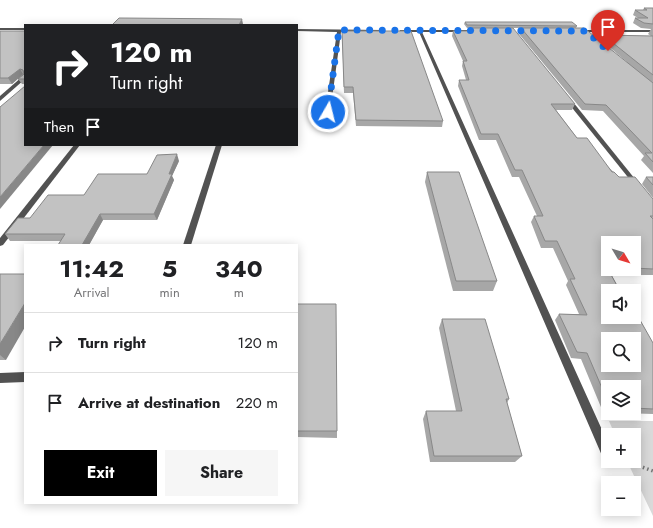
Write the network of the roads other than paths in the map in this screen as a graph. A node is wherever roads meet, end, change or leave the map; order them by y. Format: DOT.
graph roads {
  1 [pos="1,29"];
  2 [pos="24,29"];
  3 [pos="298,30"];
  4 [pos="339,30"];
  5 [pos="391,31"];
  6 [pos="398,31"];
  7 [pos="420,31"];
  8 [pos="490,31"];
  9 [pos="571,31"];
  10 [pos="586,31"];
  11 [pos="653,32"];
  12 [pos="591,36"];
  13 [pos="24,78"];
  14 [pos="563,93"];
  15 [pos="0,99"];
  16 [pos="328,112"];
  17 [pos="76,146"];
  18 [pos="219,146"];
  19 [pos="643,192"];
  20 [pos="0,243"];
  21 [pos="187,244"];
  22 [pos="24,377"];
  23 [pos="0,378"];
  24 [pos="601,440"];
  1 -- 2 [label="street"];
  3 -- 4 [label="street"];
  4 -- 5 [label="street"];
  4 -- 16 [label="street"];
  6 -- 7 [label="street"];
  7 -- 8 [label="street"];
  7 -- 24 [label="street"];
  9 -- 10 [label="street"];
  10 -- 11 [label="street"];
  10 -- 12 [label="street"];
  13 -- 15 [label="street"];
  14 -- 19 [label="street"];
  17 -- 20 [label="street"];
  18 -- 21 [label="street"];
  22 -- 23 [label="street"];
}
